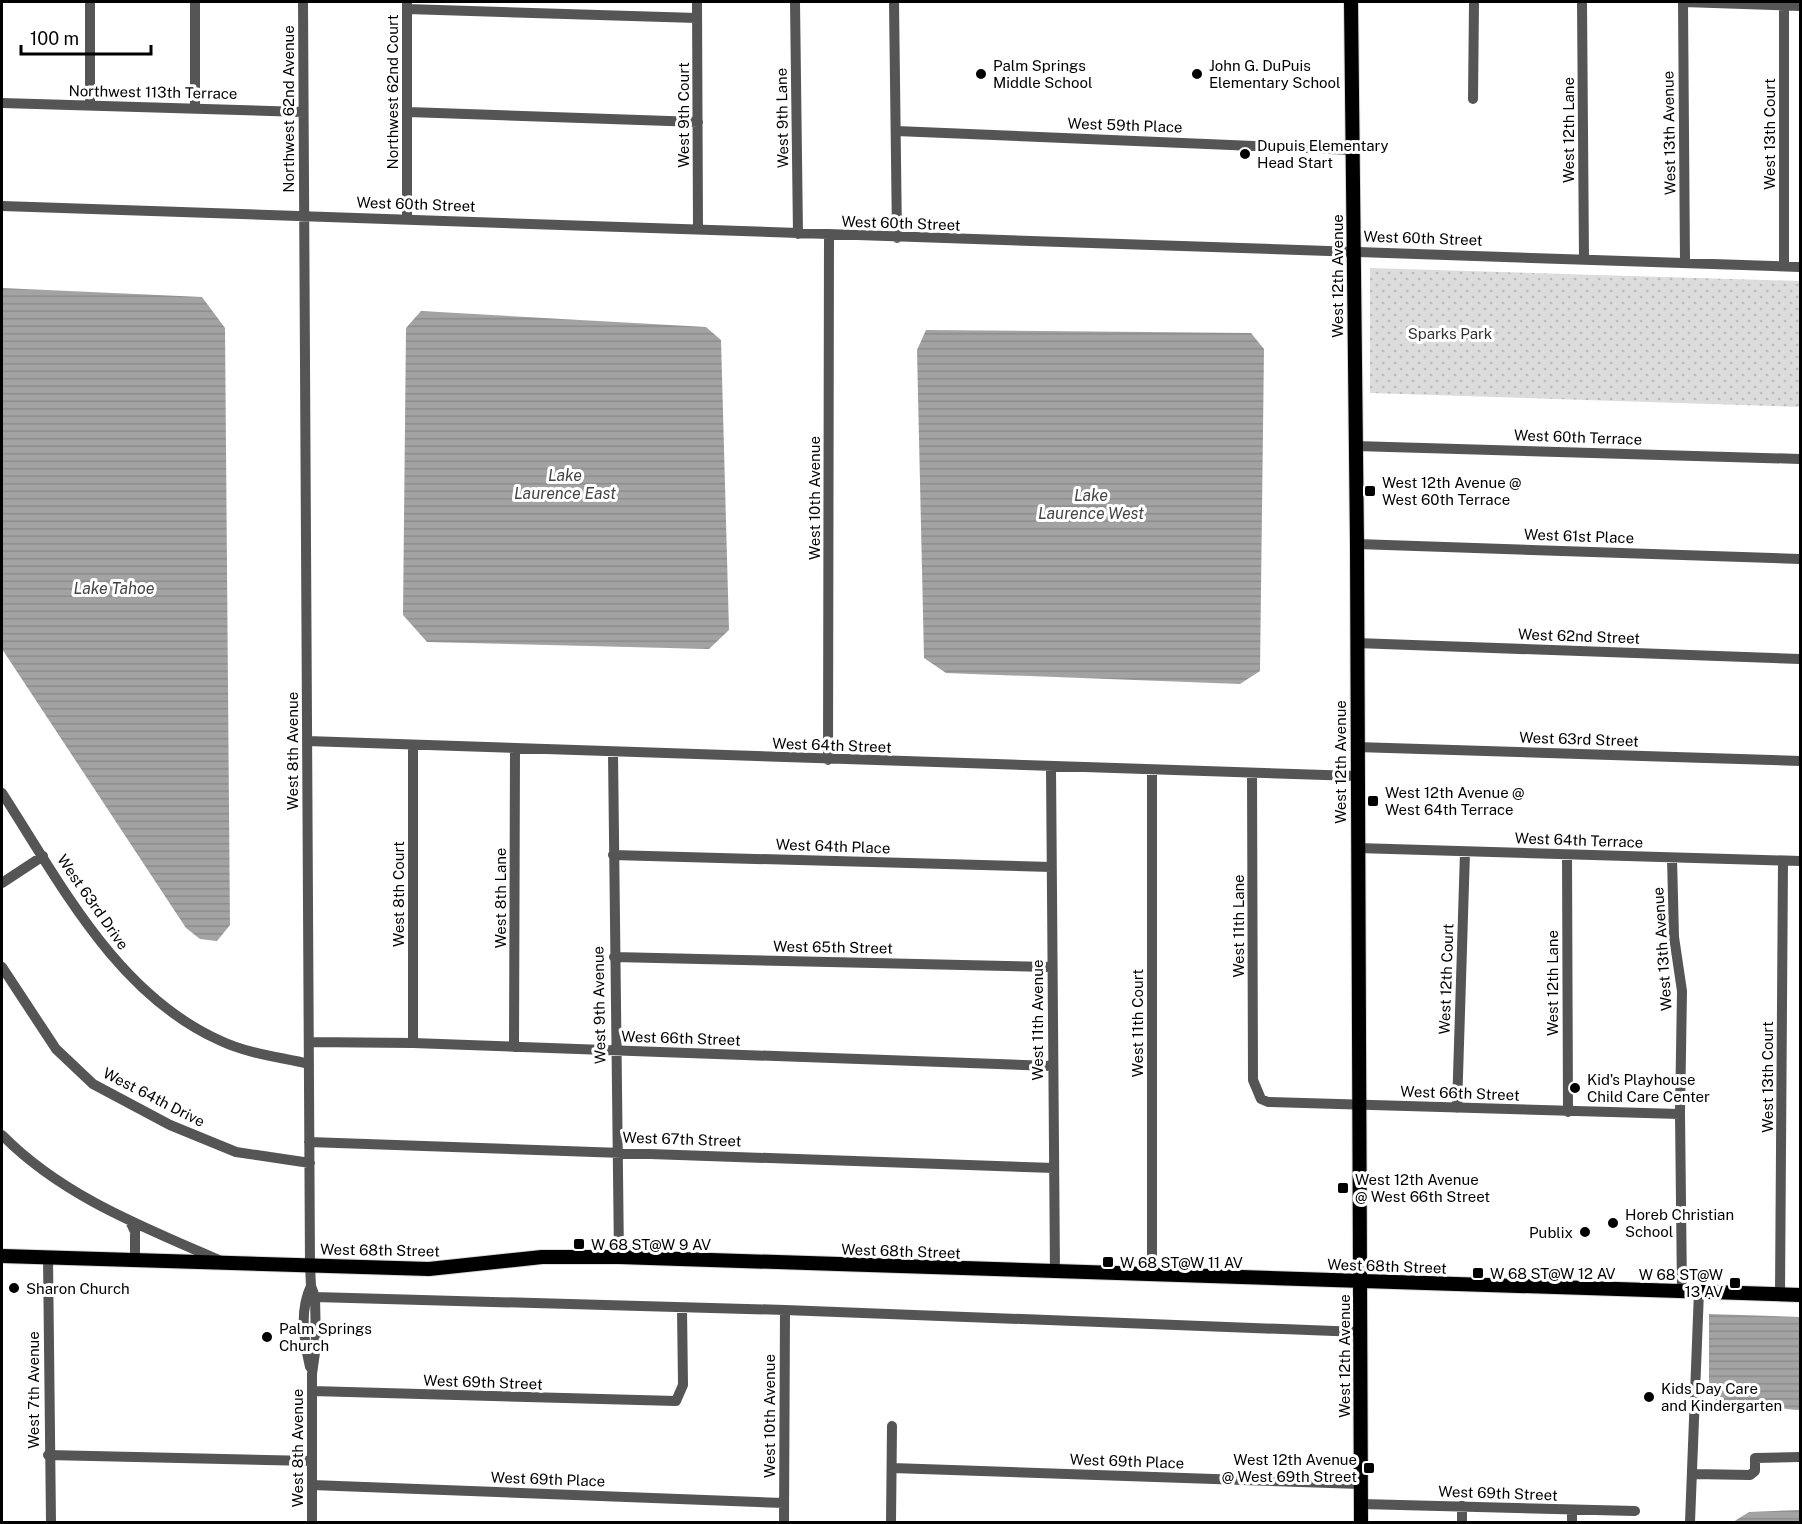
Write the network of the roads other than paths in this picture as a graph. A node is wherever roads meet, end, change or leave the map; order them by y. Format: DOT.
graph roads {
  1 [pos="90,2"];
  2 [pos="195,2"];
  3 [pos="303,2"];
  4 [pos="697,2"];
  5 [pos="795,2"];
  6 [pos="894,2"];
  7 [pos="1351,2"];
  8 [pos="1474,2"];
  9 [pos="1582,2"];
  10 [pos="1683,2"];
  11 [pos="1784,3"];
  12 [pos="407,5"];
  13 [pos="1800,6"];
  14 [pos="697,18"];
  15 [pos="1473,99"];
  16 [pos="2,103"];
  17 [pos="90,106"];
  18 [pos="195,107"];
  19 [pos="303,111"];
  20 [pos="408,112"];
  21 [pos="698,122"];
  22 [pos="896,131"];
  23 [pos="1353,150"];
  24 [pos="2,206"];
  25 [pos="304,216"];
  26 [pos="407,218"];
  27 [pos="698,229"];
  28 [pos="798,234"];
  29 [pos="829,235"];
  30 [pos="897,238"];
  31 [pos="1353,250"];
  32 [pos="1584,259"];
  33 [pos="1685,263"];
  34 [pos="1784,266"];
  35 [pos="1800,267"];
  36 [pos="1355,446"];
  37 [pos="1800,459"];
  38 [pos="1357,544"];
  39 [pos="1800,559"];
  40 [pos="1356,643"];
  41 [pos="1800,659"];
  42 [pos="307,741"];
  43 [pos="413,745"];
  44 [pos="1356,747"];
  45 [pos="515,749"];
  46 [pos="613,753"];
  47 [pos="828,760"];
  48 [pos="1800,761"];
  49 [pos="1051,767"];
  50 [pos="1152,770"];
  51 [pos="1252,773"];
  52 [pos="1356,776"];
  53 [pos="2,793"];
  54 [pos="1357,848"];
  55 [pos="1466,852"];
  56 [pos="614,855"];
  57 [pos="1567,855"];
  58 [pos="43,856"];
  59 [pos="1672,858"];
  60 [pos="1783,861"];
  61 [pos="1800,861"];
  62 [pos="1051,867"];
  63 [pos="2,883"];
  64 [pos="614,957"];
  65 [pos="2,967"];
  66 [pos="1052,967"];
  67 [pos="309,1042"];
  68 [pos="413,1043"];
  69 [pos="514,1047"];
  70 [pos="614,1051"];
  71 [pos="309,1064"];
  72 [pos="1052,1066"];
  73 [pos="1254,1080"];
  74 [pos="1359,1105"];
  75 [pos="1457,1108"];
  76 [pos="1568,1112"];
  77 [pos="1680,1114"];
  78 [pos="2,1135"];
  79 [pos="309,1142"];
  80 [pos="618,1152"];
  81 [pos="310,1163"];
  82 [pos="1054,1168"];
  83 [pos="129,1221"];
  84 [pos="2,1256"];
  85 [pos="48,1257"];
  86 [pos="619,1257"];
  87 [pos="135,1260"];
  88 [pos="223,1262"];
  89 [pos="310,1265"];
  90 [pos="1055,1273"];
  91 [pos="1152,1276"];
  92 [pos="1360,1281"];
  93 [pos="311,1286"];
  94 [pos="1682,1291"];
  95 [pos="1699,1291"];
  96 [pos="1780,1294"];
  97 [pos="1800,1295"];
  98 [pos="315,1298"];
  99 [pos="682,1309"];
  100 [pos="785,1310"];
  101 [pos="1360,1332"];
  102 [pos="312,1374"];
  103 [pos="312,1391"];
  104 [pos="892,1426"];
  105 [pos="48,1455"];
  106 [pos="1800,1457"];
  107 [pos="312,1461"];
  108 [pos="892,1468"];
  109 [pos="1693,1474"];
  110 [pos="1361,1484"];
  111 [pos="312,1485"];
  112 [pos="784,1503"];
  113 [pos="1361,1504"];
  114 [pos="1461,1506"];
  115 [pos="1572,1510"];
  116 [pos="1635,1511"];
  117 [pos="51,1522"];
  118 [pos="312,1522"];
  119 [pos="784,1522"];
  120 [pos="891,1522"];
  121 [pos="1361,1522"];
  122 [pos="1462,1522"];
  123 [pos="1572,1522"];
  124 [pos="1690,1522"];
  1 -- 17 [label="street"];
  2 -- 18 [label="street"];
  3 -- 19 [label="street, Northwest 62nd Avenue"];
  4 -- 14 [label="street, West 9th Court"];
  5 -- 28 [label="street, West 9th Lane"];
  6 -- 22 [label="street"];
  7 -- 23 [label="main road, West 12th Avenue"];
  8 -- 15 [label="street"];
  9 -- 32 [label="street, West 12th Lane"];
  10 -- 11 [label="street"];
  10 -- 33 [label="street, West 13th Avenue"];
  11 -- 13 [label="street"];
  11 -- 34 [label="street, West 13th Court"];
  12 -- 14 [label="street"];
  12 -- 20 [label="street, Northwest 62nd Court"];
  14 -- 21 [label="street, West 9th Court"];
  16 -- 17 [label="street, Northwest 113th Terrace"];
  17 -- 18 [label="street, Northwest 113th Terrace"];
  18 -- 19 [label="street, Northwest 113th Terrace"];
  19 -- 25 [label="street, Northwest 62nd Avenue"];
  20 -- 21 [label="street"];
  20 -- 26 [label="street, Northwest 62nd Court"];
  21 -- 27 [label="street, West 9th Court"];
  22 -- 23 [label="street, West 59th Place"];
  22 -- 30 [label="street"];
  23 -- 31 [label="main road, West 12th Avenue"];
  24 -- 25 [label="street, West 60th Street"];
  25 -- 26 [label="street, West 60th Street"];
  25 -- 42 [label="street, West 8th Avenue"];
  26 -- 27 [label="street, West 60th Street"];
  27 -- 28 [label="street, West 60th Street"];
  28 -- 29 [label="street, West 60th Street"];
  29 -- 30 [label="street, West 60th Street"];
  29 -- 47 [label="street, West 10th Avenue"];
  30 -- 31 [label="street, West 60th Street"];
  31 -- 32 [label="street, West 60th Street"];
  31 -- 36 [label="main road, West 12th Avenue"];
  32 -- 33 [label="street, West 60th Street"];
  33 -- 34 [label="street, West 60th Street"];
  34 -- 35 [label="street, West 60th Street"];
  36 -- 37 [label="street, West 60th Terrace"];
  36 -- 38 [label="main road, West 12th Avenue"];
  38 -- 39 [label="street, West 61st Place"];
  38 -- 40 [label="main road, West 12th Avenue"];
  40 -- 41 [label="street, West 62nd Street"];
  40 -- 44 [label="main road, West 12th Avenue"];
  42 -- 43 [label="street, West 64th Street"];
  42 -- 67 [label="street, West 8th Avenue"];
  43 -- 45 [label="street, West 64th Street"];
  43 -- 68 [label="street, West 8th Court"];
  44 -- 48 [label="street, West 63rd Street"];
  44 -- 52 [label="main road, West 12th Avenue"];
  45 -- 46 [label="street, West 64th Street"];
  45 -- 69 [label="street, West 8th Lane"];
  46 -- 47 [label="street, West 64th Street"];
  46 -- 56 [label="street, West 9th Avenue"];
  47 -- 49 [label="street, West 64th Street"];
  49 -- 50 [label="street, West 64th Street"];
  49 -- 62 [label="street, West 11th Avenue"];
  50 -- 51 [label="street, West 64th Street"];
  50 -- 91 [label="street, West 11th Court"];
  51 -- 52 [label="street, West 64th Street"];
  51 -- 73 [label="street, West 11th Lane"];
  52 -- 54 [label="main road, West 12th Avenue"];
  53 -- 58 [label="street, West 63rd Drive"];
  54 -- 55 [label="street, West 64th Terrace"];
  54 -- 74 [label="main road, West 12th Avenue"];
  55 -- 57 [label="street, West 64th Terrace"];
  55 -- 75 [label="street, West 12th Court"];
  56 -- 62 [label="street, West 64th Place"];
  56 -- 64 [label="street, West 9th Avenue"];
  57 -- 59 [label="street, West 64th Terrace"];
  57 -- 76 [label="street, West 12th Lane"];
  58 -- 63 [label="street"];
  58 -- 71 [label="street, West 63rd Drive"];
  59 -- 60 [label="street, West 64th Terrace"];
  59 -- 77 [label="street, West 13th Avenue"];
  60 -- 61 [label="street, West 64th Terrace"];
  60 -- 96 [label="street, West 13th Court"];
  62 -- 66 [label="street, West 11th Avenue"];
  64 -- 66 [label="street, West 65th Street"];
  64 -- 70 [label="street, West 9th Avenue"];
  65 -- 81 [label="street, West 64th Drive"];
  66 -- 72 [label="street, West 11th Avenue"];
  67 -- 68 [label="street, West 66th Street"];
  67 -- 71 [label="street, West 8th Avenue"];
  68 -- 69 [label="street, West 66th Street"];
  69 -- 70 [label="street, West 66th Street"];
  70 -- 72 [label="street, West 66th Street"];
  70 -- 80 [label="street, West 9th Avenue"];
  71 -- 79 [label="street, West 8th Avenue"];
  72 -- 82 [label="street, West 11th Avenue"];
  73 -- 74 [label="street, West 66th Street"];
  74 -- 75 [label="street, West 66th Street"];
  74 -- 92 [label="main road, West 12th Avenue"];
  75 -- 76 [label="street, West 66th Street"];
  76 -- 77 [label="street, West 66th Street"];
  77 -- 94 [label="street, West 13th Avenue"];
  78 -- 83 [label="street"];
  79 -- 80 [label="street, West 67th Street"];
  79 -- 81 [label="street, West 8th Avenue"];
  80 -- 82 [label="street, West 67th Street"];
  80 -- 86 [label="street, West 9th Avenue"];
  81 -- 89 [label="street, West 8th Avenue"];
  82 -- 90 [label="street, West 11th Avenue"];
  83 -- 87 [label="street"];
  83 -- 88 [label="street"];
  84 -- 85 [label="main road, West 68th Street"];
  85 -- 87 [label="main road, West 68th Street"];
  85 -- 105 [label="street, West 7th Avenue"];
  86 -- 89 [label="main road, West 68th Street"];
  86 -- 90 [label="main road, West 68th Street"];
  87 -- 88 [label="main road, West 68th Street"];
  88 -- 89 [label="main road, West 68th Street"];
  89 -- 93 [label="street, West 8th Avenue"];
  90 -- 91 [label="main road, West 68th Street"];
  91 -- 92 [label="main road, West 68th Street"];
  92 -- 94 [label="main road, West 68th Street"];
  92 -- 101 [label="main road, West 12th Avenue"];
  93 -- 98 [label="street, West 8th Avenue"];
  93 -- 102 [label="street, West 8th Avenue"];
  94 -- 95 [label="main road, West 68th Street"];
  95 -- 96 [label="main road, West 68th Street"];
  95 -- 109 [label="street"];
  96 -- 97 [label="main road, West 68th Street"];
  98 -- 99 [label="street"];
  98 -- 102 [label="street, West 8th Avenue"];
  99 -- 100 [label="street"];
  99 -- 103 [label="street, West 69th Street"];
  100 -- 101 [label="street"];
  100 -- 112 [label="street, West 10th Avenue"];
  101 -- 110 [label="main road, West 12th Avenue"];
  102 -- 103 [label="street, West 8th Avenue"];
  103 -- 107 [label="street, West 8th Avenue"];
  104 -- 108 [label="street"];
  105 -- 107 [label="street"];
  105 -- 117 [label="street, West 7th Avenue"];
  106 -- 109 [label="street"];
  107 -- 111 [label="street, West 8th Avenue"];
  108 -- 110 [label="street, West 69th Place"];
  108 -- 120 [label="street"];
  109 -- 124 [label="street"];
  110 -- 113 [label="main road, West 12th Avenue"];
  111 -- 112 [label="street, West 69th Place"];
  111 -- 118 [label="street, West 8th Avenue"];
  112 -- 119 [label="street, West 10th Avenue"];
  113 -- 114 [label="street, West 69th Street"];
  113 -- 121 [label="main road, West 12th Avenue"];
  114 -- 115 [label="street, West 69th Street"];
  114 -- 122 [label="street"];
  115 -- 116 [label="street, West 69th Street"];
  115 -- 123 [label="street"];
}
